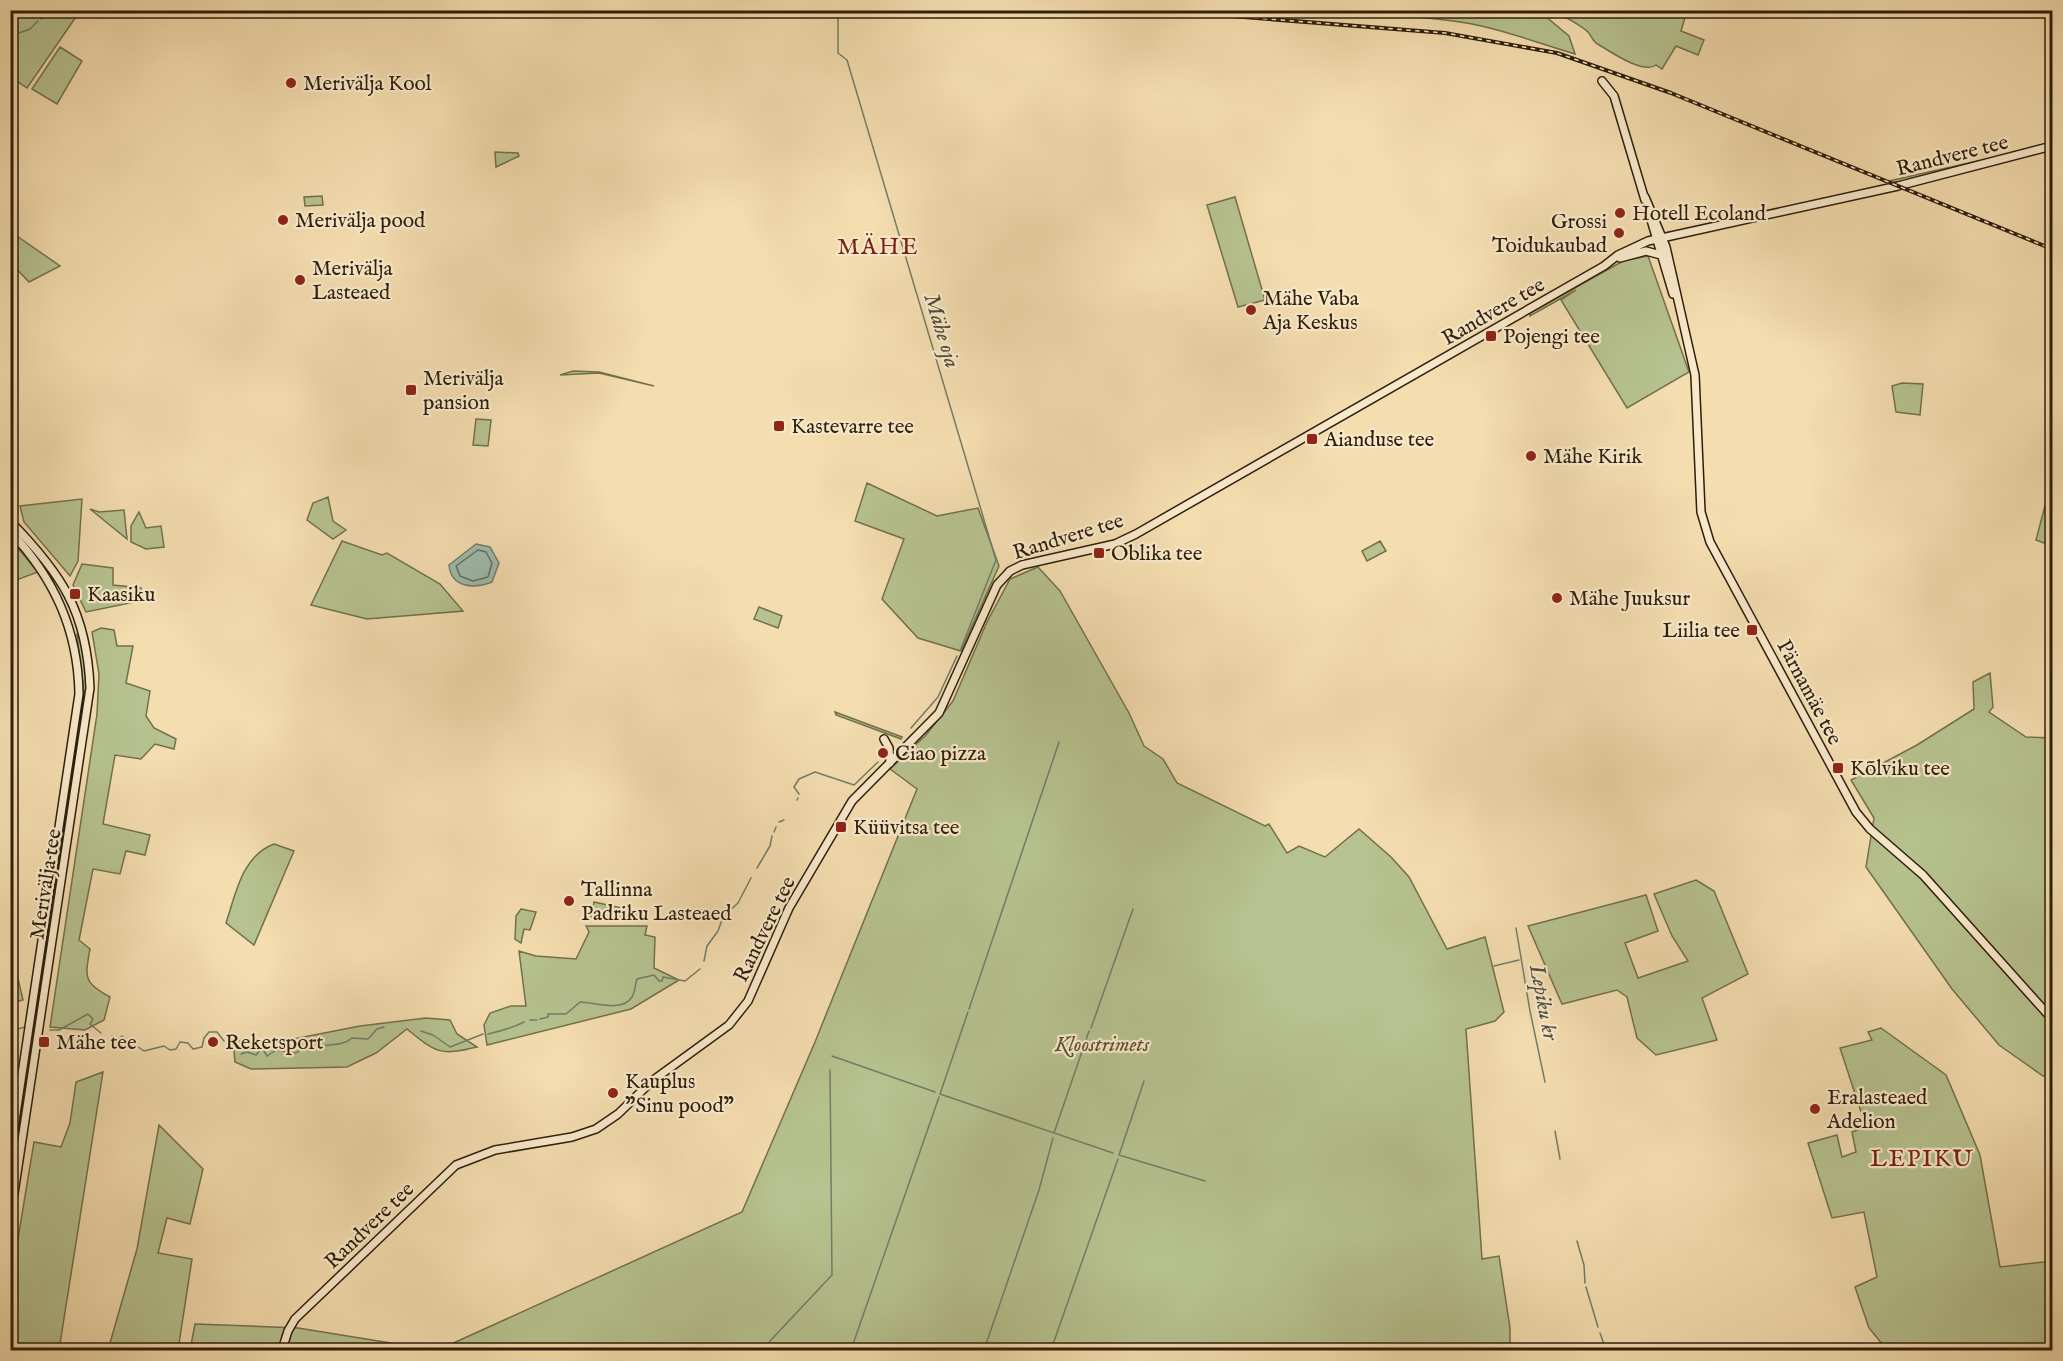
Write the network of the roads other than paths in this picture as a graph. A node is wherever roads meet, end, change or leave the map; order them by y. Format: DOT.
graph roads {
  1 [pos="1602,81"];
  2 [pos="2052,146"];
  3 [pos="1659,238"];
  4 [pos="1661,255"];
  5 [pos="1612,261"];
  6 [pos="1679,311"];
  7 [pos="10,521"];
  8 [pos="10,531"];
  9 [pos="884,740"];
  10 [pos="72,756"];
  11 [pos="890,763"];
  12 [pos="80,766"];
  13 [pos="2052,1019"];
  14 [pos="15,1127"];
  15 [pos="23,1141"];
  16 [pos="10,1154"];
  17 [pos="10,1220"];
  18 [pos="282,1350"];
  1 -- 3 [label="main road, Pärnamäe tee"];
  2 -- 3 [label="main road, Randvere tee"];
  3 -- 4 [label="main road, Pärnamäe tee"];
  3 -- 5 [label="main road, Randvere tee"];
  3 -- 6 [label="main road, Pärnamäe tee"];
  4 -- 5 [label="main road"];
  4 -- 6 [label="main road, Pärnamäe tee"];
  5 -- 11 [label="main road, Randvere tee"];
  6 -- 13 [label="main road, Pärnamäe tee"];
  7 -- 12 [label="main road, Merivälja tee"];
  8 -- 10 [label="main road, Merivälja tee"];
  9 -- 11 [label="main road"];
  10 -- 12 [label="main road"];
  10 -- 14 [label="main road, Merivälja tee"];
  11 -- 18 [label="main road, Randvere tee"];
  12 -- 15 [label="main road, Merivälja tee"];
  14 -- 15 [label="main road"];
  14 -- 16 [label="main road, Merivälja tee"];
  15 -- 17 [label="main road, Merivälja tee"];
}
